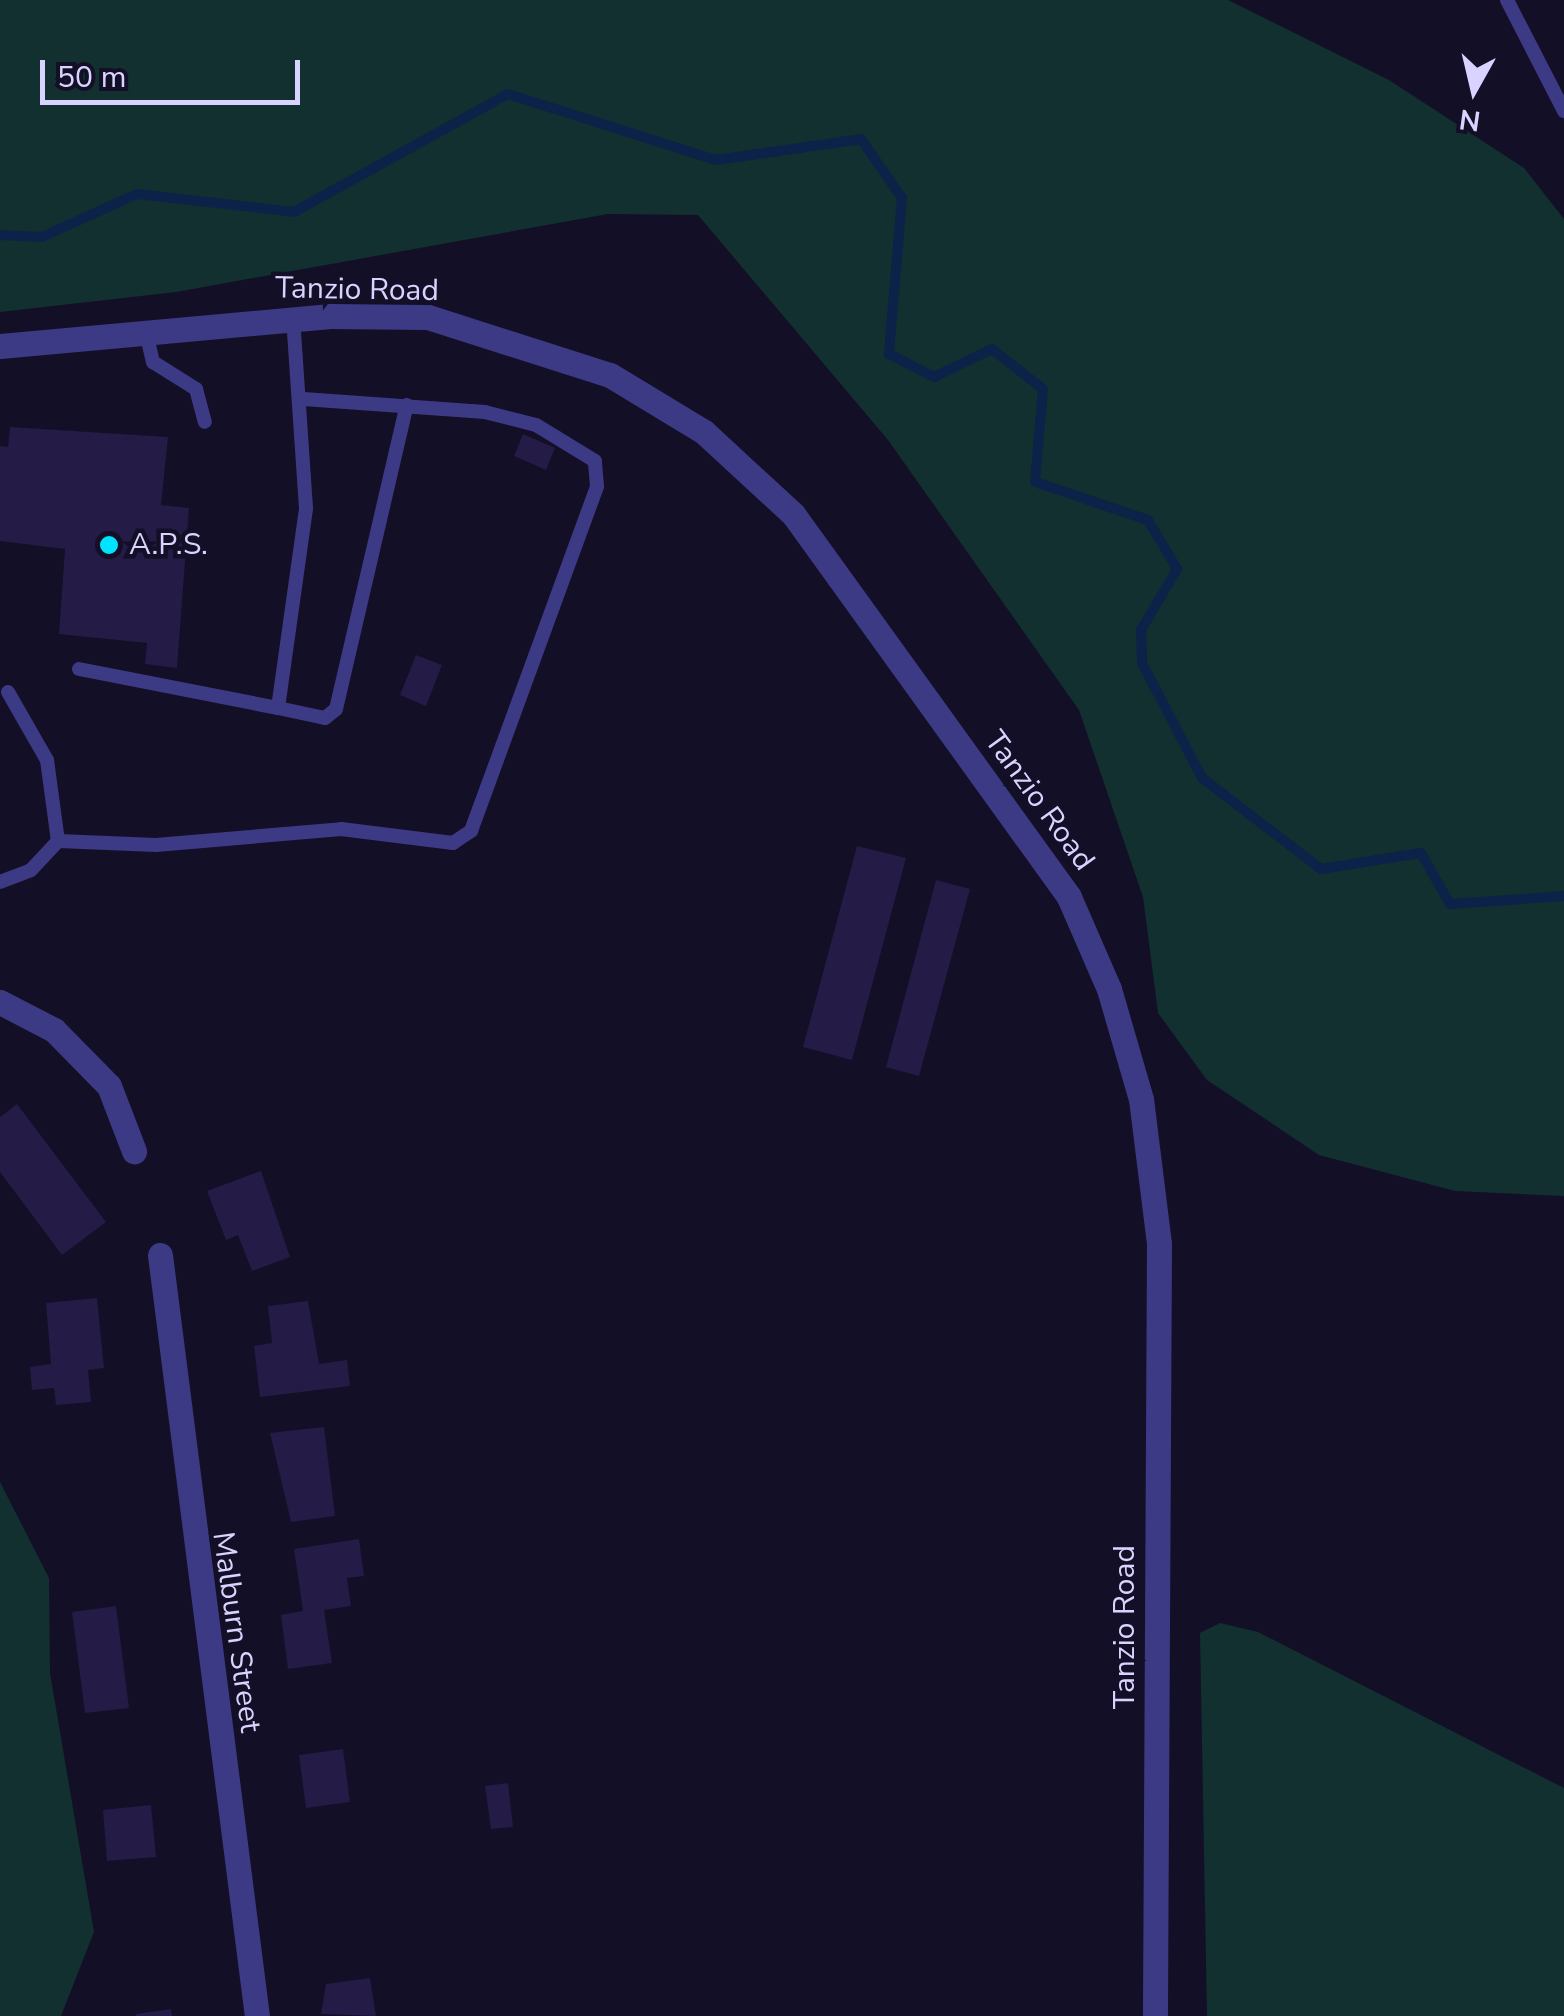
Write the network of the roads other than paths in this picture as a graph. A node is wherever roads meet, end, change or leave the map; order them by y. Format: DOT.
graph roads {
  1 [pos="1507,0"];
  2 [pos="1564,110"];
  3 [pos="293,318"];
  4 [pos="146,332"];
  5 [pos="0,346"];
  6 [pos="304,399"];
  7 [pos="407,405"];
  8 [pos="205,422"];
  9 [pos="79,669"];
  10 [pos="8,692"];
  11 [pos="278,708"];
  12 [pos="58,841"];
  13 [pos="0,882"];
  14 [pos="0,1002"];
  15 [pos="134,1151"];
  16 [pos="160,1255"];
  17 [pos="257,2016"];
  18 [pos="1155,2016"];
  1 -- 2 [label="lane"];
  3 -- 4 [label="street, Tanzio Road"];
  3 -- 6 [label="lane"];
  3 -- 18 [label="street, Tanzio Road"];
  4 -- 5 [label="street, Tanzio Road"];
  4 -- 8 [label="lane"];
  6 -- 7 [label="lane"];
  6 -- 11 [label="lane"];
  7 -- 11 [label="lane"];
  7 -- 12 [label="lane"];
  9 -- 11 [label="lane"];
  10 -- 12 [label="lane"];
  12 -- 13 [label="lane"];
  14 -- 15 [label="street"];
  16 -- 17 [label="street, Malburn Street"];
}
